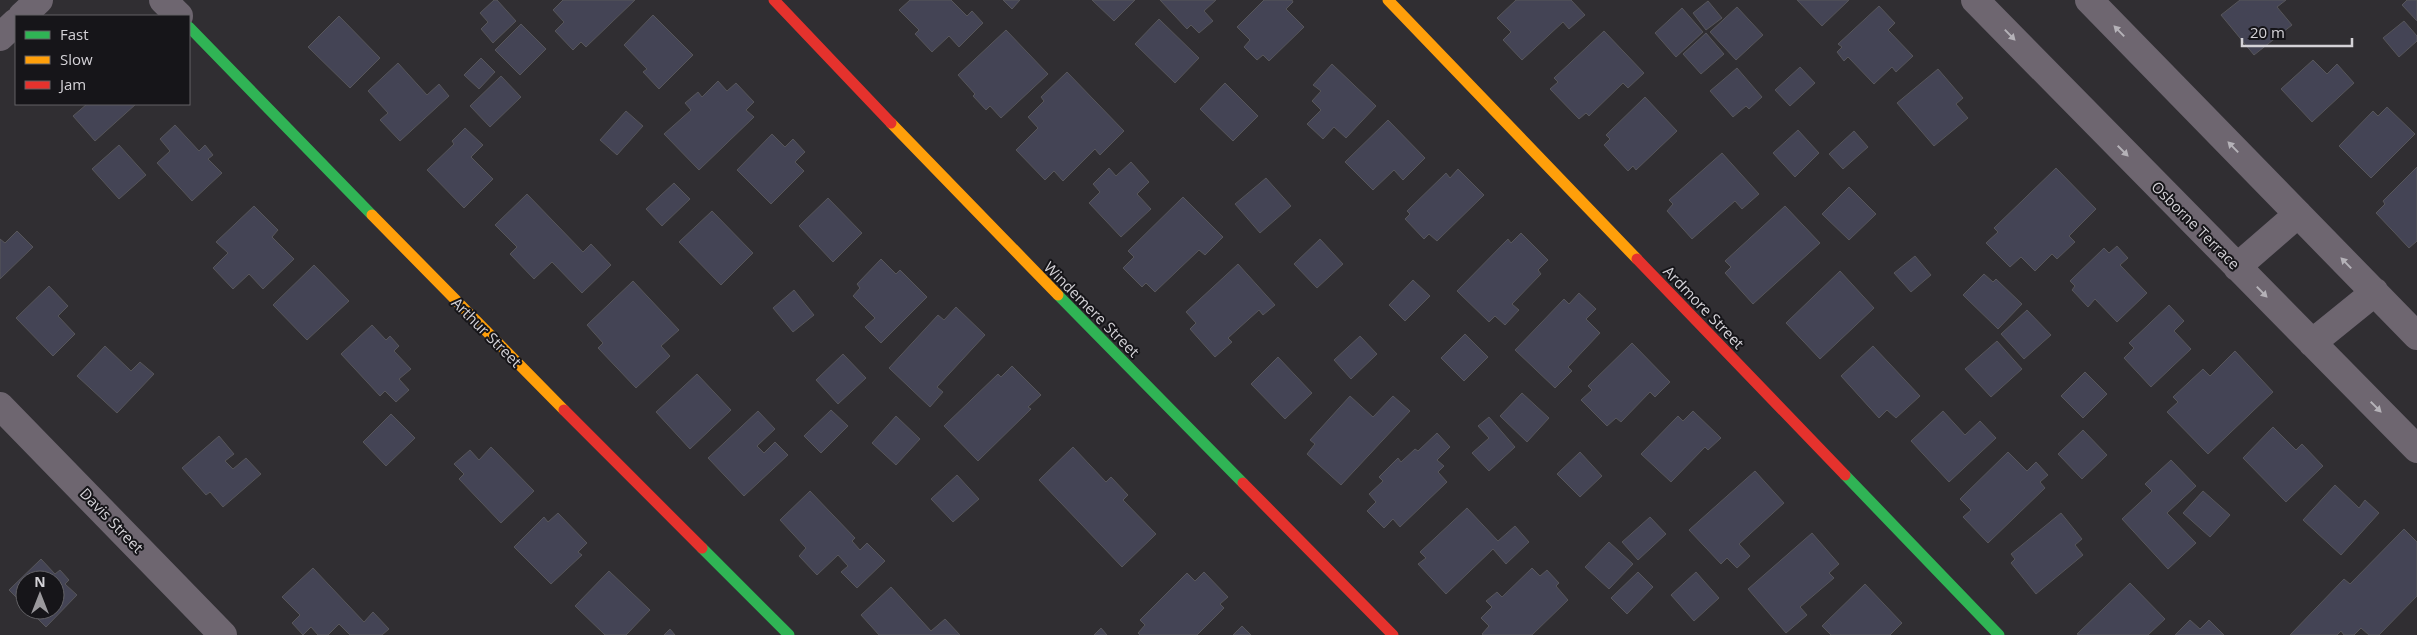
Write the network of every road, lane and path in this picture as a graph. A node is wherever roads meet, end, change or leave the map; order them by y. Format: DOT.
graph roads {
  1 [pos="39,0"];
  2 [pos="163,0"];
  3 [pos="774,0"];
  4 [pos="1388,0"];
  5 [pos="2089,0"];
  6 [pos="1989,4"];
  7 [pos="23,15"];
  8 [pos="178,15"];
  9 [pos="15,23"];
  10 [pos="190,28"];
  11 [pos="0,37"];
  12 [pos="2298,214"];
  13 [pos="2237,267"];
  14 [pos="2374,292"];
  15 [pos="2417,336"];
  16 [pos="2312,343"];
  17 [pos="0,406"];
  18 [pos="2417,449"];
  19 [pos="223,635"];
  20 [pos="789,635"];
  21 [pos="1394,635"];
  22 [pos="1999,635"];
  1 -- 7 [label="street"];
  2 -- 8 [label="street"];
  3 -- 21 [label="street, Windemere Street"];
  4 -- 22 [label="street, Ardmore Street"];
  12 -- 5 [label="street, one-way"];
  6 -- 13 [label="street, Osborne Terrace, one-way"];
  9 -- 11 [label="street"];
  10 -- 20 [label="street, Arthur Street"];
  12 -- 13 [label="street"];
  14 -- 12 [label="street, one-way"];
  13 -- 16 [label="street, Osborne Terrace, one-way"];
  14 -- 15 [label="street"];
  14 -- 16 [label="street"];
  16 -- 18 [label="street, Osborne Terrace, one-way"];
  17 -- 19 [label="street, Davis Street"];
}
